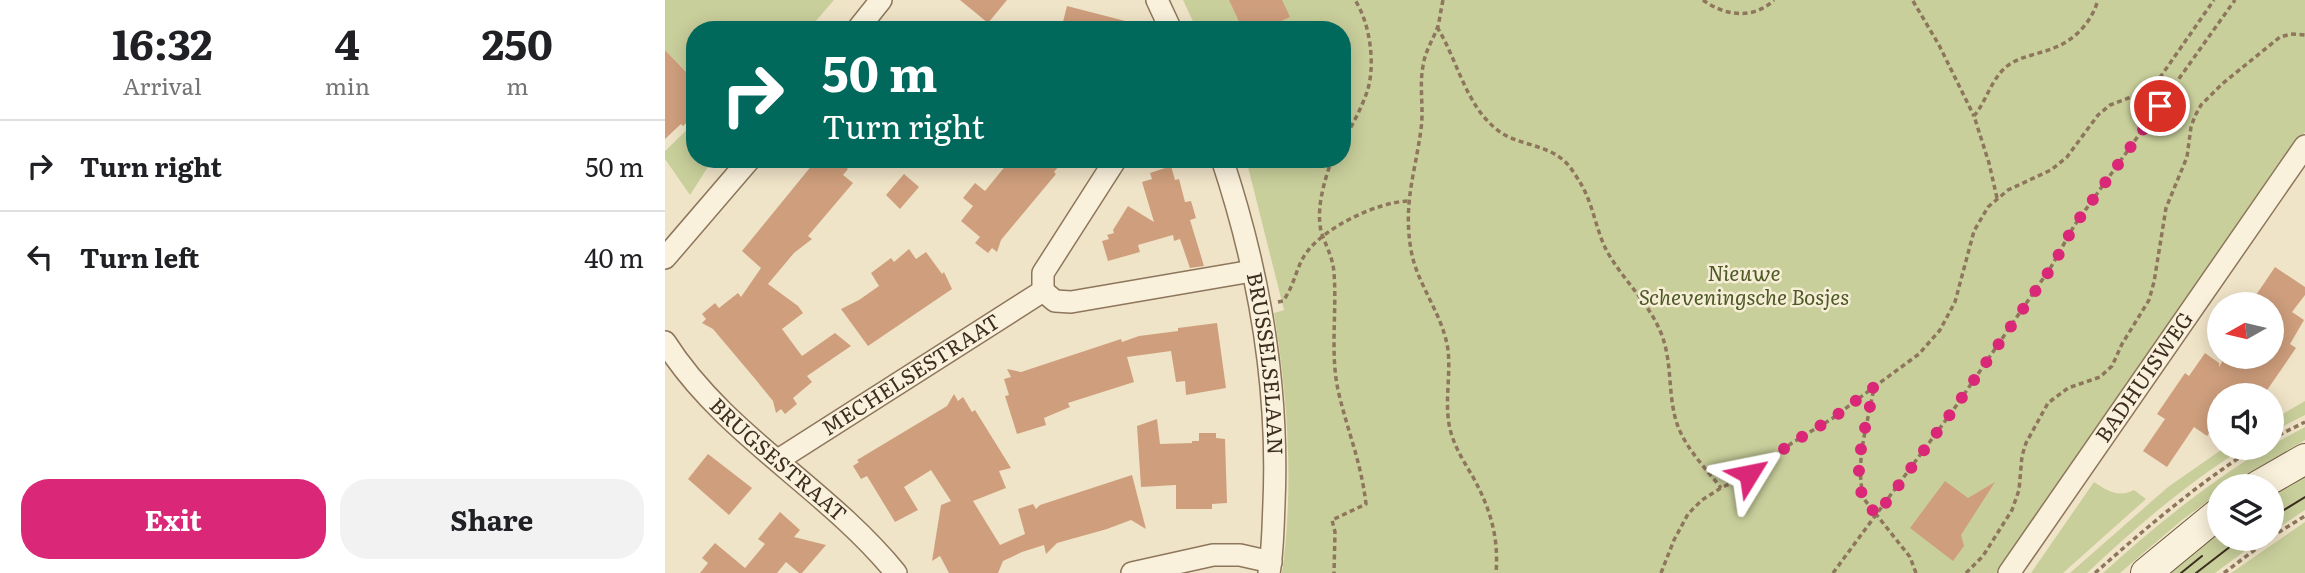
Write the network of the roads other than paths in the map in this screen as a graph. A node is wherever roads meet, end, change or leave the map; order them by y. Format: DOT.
graph roads {
  1 [pos="881,0"];
  2 [pos="1157,0"];
  3 [pos="864,21"];
  4 [pos="1167,21"];
  5 [pos="2305,146"];
  6 [pos="742,168"];
  7 [pos="1110,168"];
  8 [pos="1224,168"];
  9 [pos="665,258"];
  10 [pos="1252,271"];
  11 [pos="1043,291"];
  12 [pos="665,342"];
  13 [pos="2305,459"];
  14 [pos="778,460"];
  15 [pos="2279,474"];
  16 [pos="2207,523"];
  17 [pos="1270,567"];
  18 [pos="897,573"];
  19 [pos="1132,573"];
  20 [pos="2009,573"];
  21 [pos="2146,573"];
  1 -- 3 [label="street"];
  2 -- 4 [label="street"];
  5 -- 20 [label="street, BADHUISWEG"];
  6 -- 9 [label="street"];
  7 -- 11 [label="street"];
  8 -- 10 [label="street, BRUSSELSELAAN"];
  10 -- 11 [label="street"];
  10 -- 17 [label="street, BRUSSELSELAAN"];
  11 -- 14 [label="street, MECHELSESTRAAT"];
  12 -- 14 [label="street, BRUGSESTRAAT"];
  13 -- 15 [label="main road"];
  14 -- 18 [label="street, BRUGSESTRAAT"];
  16 -- 21 [label="main road"];
  17 -- 19 [label="street"];
}
